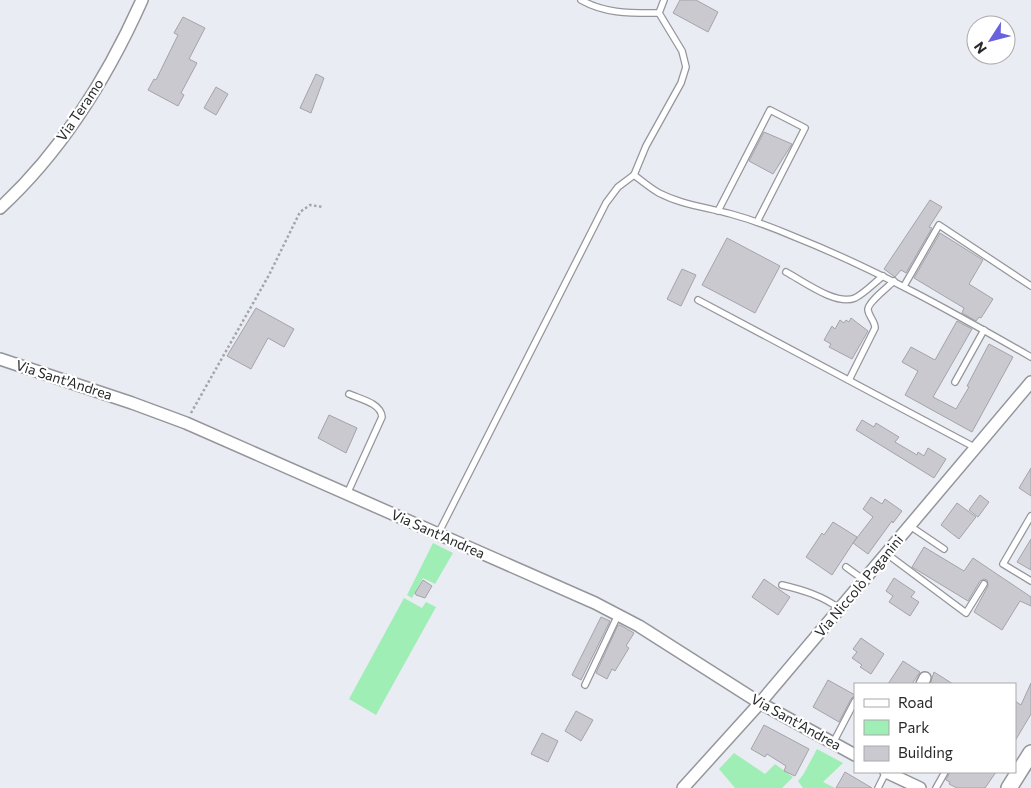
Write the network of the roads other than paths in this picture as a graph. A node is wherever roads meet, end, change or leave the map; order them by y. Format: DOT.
graph roads {
  1 [pos="142,0"];
  2 [pos="581,0"];
  3 [pos="664,0"];
  4 [pos="659,13"];
  5 [pos="634,175"];
  6 [pos="0,208"];
  7 [pos="718,212"];
  8 [pos="756,222"];
  9 [pos="786,272"];
  10 [pos="883,276"];
  11 [pos="894,281"];
  12 [pos="904,286"];
  13 [pos="1031,286"];
  14 [pos="698,300"];
  15 [pos="984,330"];
  16 [pos="1031,357"];
  17 [pos="0,359"];
  18 [pos="849,380"];
  19 [pos="956,382"];
  20 [pos="1031,382"];
  21 [pos="349,394"];
  22 [pos="976,448"];
  23 [pos="347,494"];
  24 [pos="1031,516"];
  25 [pos="910,526"];
  26 [pos="438,534"];
  27 [pos="944,549"];
  28 [pos="887,554"];
  29 [pos="846,567"];
  30 [pos="864,580"];
  31 [pos="1031,581"];
  32 [pos="984,584"];
  33 [pos="782,585"];
  34 [pos="840,609"];
  35 [pos="618,615"];
  36 [pos="586,684"];
  37 [pos="760,703"];
  38 [pos="854,703"];
  39 [pos="833,743"];
  40 [pos="1031,753"];
  41 [pos="854,754"];
  42 [pos="886,773"];
  43 [pos="888,773"];
  44 [pos="944,773"];
  45 [pos="683,788"];
  46 [pos="878,788"];
  47 [pos="920,788"];
  48 [pos="936,788"];
  49 [pos="1009,788"];
  1 -- 6 [label="street, Via Teramo"];
  2 -- 4 [label="lane"];
  3 -- 4 [label="lane"];
  4 -- 5 [label="lane"];
  5 -- 7 [label="lane"];
  5 -- 26 [label="lane"];
  7 -- 8 [label="lane"];
  7 -- 8 [label="lane"];
  8 -- 10 [label="lane"];
  9 -- 10 [label="lane"];
  10 -- 11 [label="lane"];
  11 -- 12 [label="lane"];
  11 -- 18 [label="lane"];
  12 -- 13 [label="lane"];
  12 -- 15 [label="lane"];
  14 -- 18 [label="lane"];
  15 -- 16 [label="lane"];
  15 -- 19 [label="lane"];
  17 -- 23 [label="street, Via Sant'Andrea"];
  18 -- 22 [label="lane"];
  20 -- 22 [label="street, Via Niccolò Paganini"];
  21 -- 23 [label="lane"];
  22 -- 25 [label="street, Via Niccolò Paganini"];
  23 -- 26 [label="street, Via Sant'Andrea"];
  24 -- 31 [label="lane"];
  25 -- 27 [label="lane"];
  25 -- 28 [label="street, Via Niccolò Paganini"];
  26 -- 35 [label="street, Via Sant'Andrea"];
  28 -- 30 [label="street, Via Niccolò Paganini"];
  28 -- 32 [label="lane"];
  29 -- 30 [label="lane"];
  30 -- 34 [label="street, Via Niccolò Paganini"];
  33 -- 34 [label="lane"];
  34 -- 37 [label="street, Via Niccolò Paganini"];
  35 -- 36 [label="lane"];
  35 -- 37 [label="street, Via Sant'Andrea"];
  37 -- 39 [label="street, Via Sant'Andrea"];
  37 -- 45 [label="street, Via Niccolò Paganini"];
  38 -- 39 [label="lane"];
  39 -- 41 [label="street, Via Sant'Andrea"];
  40 -- 49 [label="street"];
  42 -- 46 [label="lane"];
  43 -- 47 [label="street"];
  44 -- 48 [label="lane"];
}
